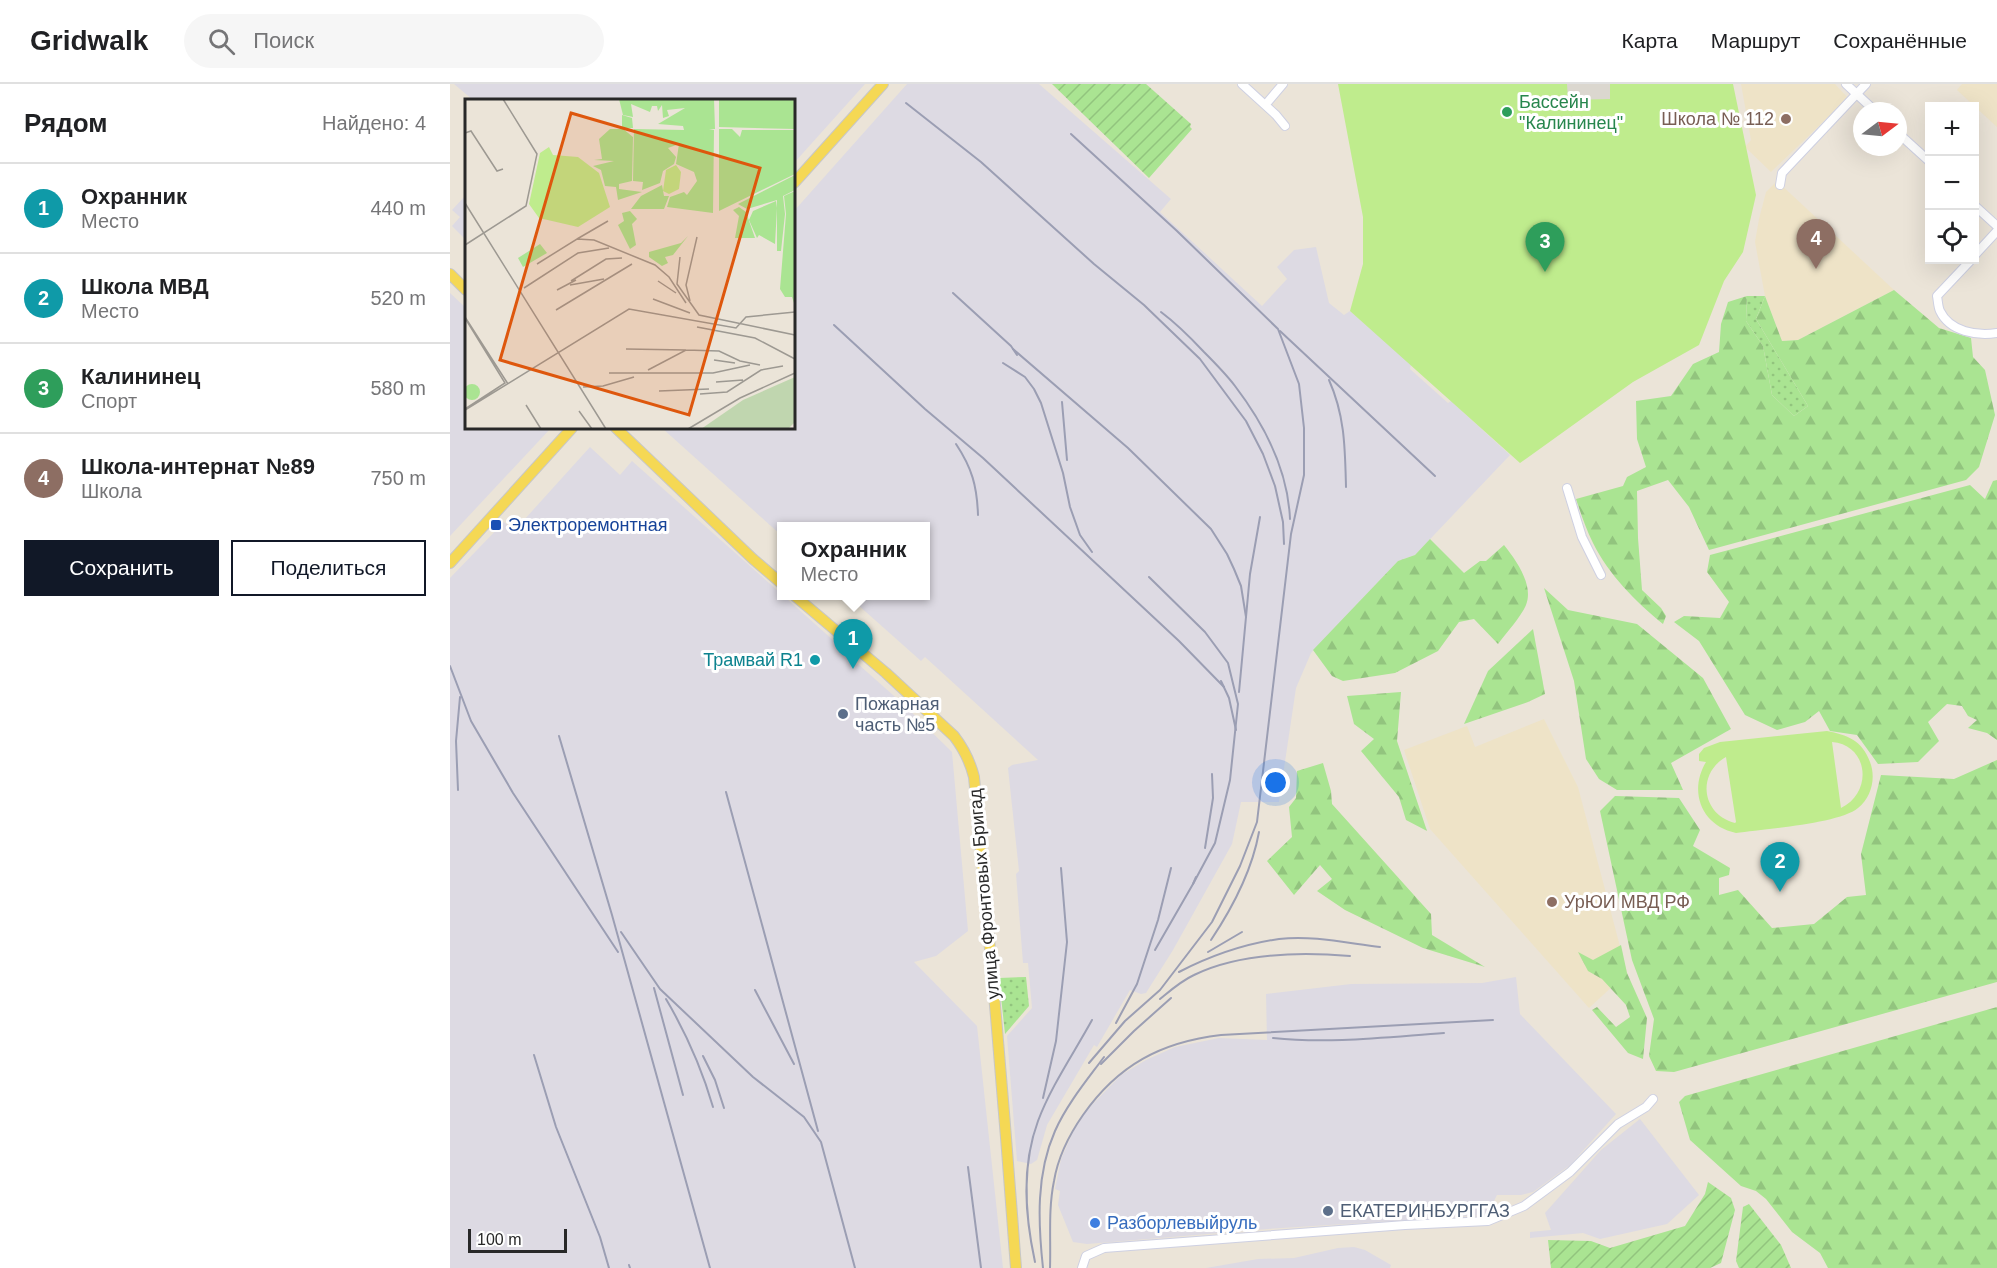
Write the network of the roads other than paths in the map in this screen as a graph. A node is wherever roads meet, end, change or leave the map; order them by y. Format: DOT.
graph roads {
  1 [pos="882,84"];
  2 [pos="1242,84"];
  3 [pos="1283,84"];
  4 [pos="1846,84"];
  5 [pos="1866,84"];
  6 [pos="1857,94"];
  7 [pos="1865,102"];
  8 [pos="1266,104"];
  9 [pos="1285,126"];
  10 [pos="1907,141"];
  11 [pos="1925,158"];
  12 [pos="795,182"];
  13 [pos="1780,184"];
  14 [pos="1979,210"];
  15 [pos="1997,226"];
  16 [pos="1997,231"];
  17 [pos="1979,251"];
  18 [pos="1967,264"];
  19 [pos="450,274"];
  20 [pos="465,289"];
  21 [pos="1997,333"];
  22 [pos="571,429"];
  23 [pos="617,429"];
  24 [pos="1567,488"];
  25 [pos="450,563"];
  26 [pos="1601,575"];
  27 [pos="777,581"];
  28 [pos="800,600"];
  29 [pos="1653,1099"];
  30 [pos="1016,1268"];
  31 [pos="1082,1268"];
  1 -- 12 [label="main road"];
  2 -- 8 [label="street"];
  3 -- 8 [label="street"];
  4 -- 6 [label="street"];
  5 -- 6 [label="street"];
  6 -- 7 [label="street"];
  6 -- 13 [label="street"];
  8 -- 9 [label="street"];
  10 -- 11 [label="street"];
  14 -- 15 [label="street"];
  16 -- 17 [label="street"];
  18 -- 21 [label="street"];
  19 -- 20 [label="main road"];
  22 -- 25 [label="main road"];
  23 -- 27 [label="main road"];
  24 -- 26 [label="street"];
  28 -- 30 [label="main road, улица Фронтовых Бригад"];
  29 -- 31 [label="street"];
}
